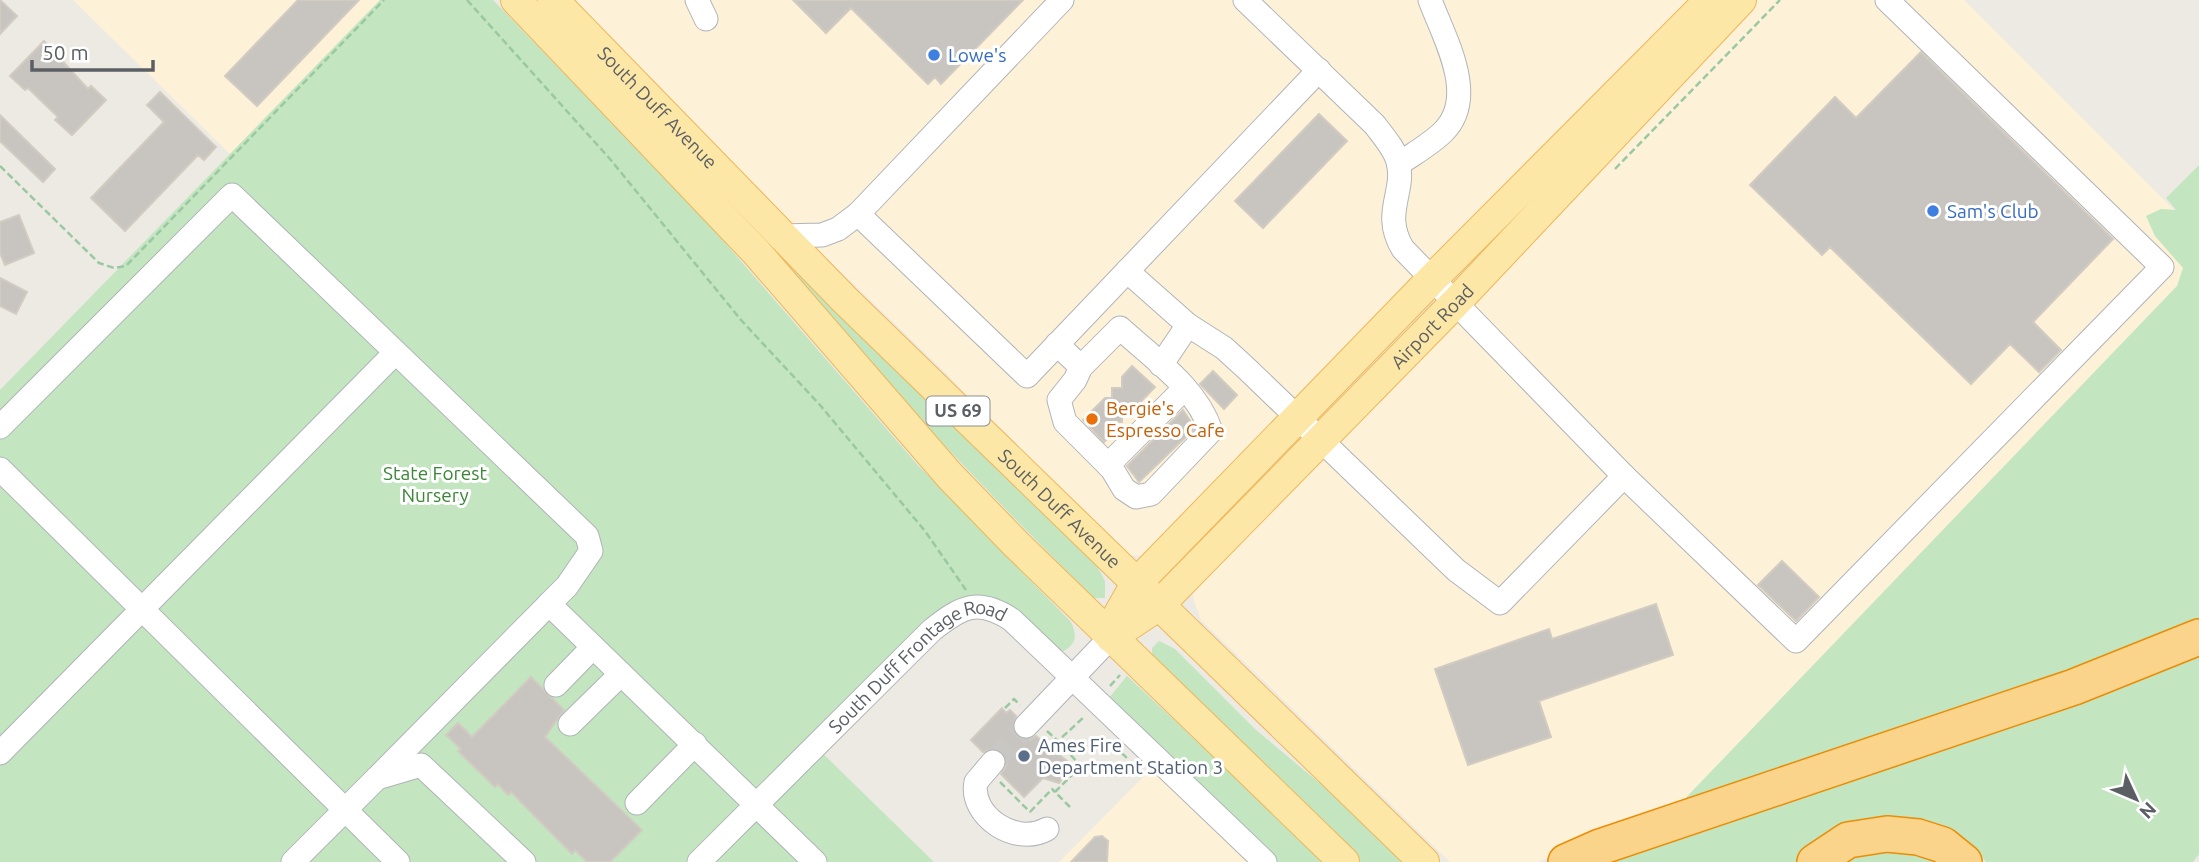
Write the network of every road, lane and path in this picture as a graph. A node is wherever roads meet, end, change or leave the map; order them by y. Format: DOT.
graph roads {
  1 [pos="384,0"];
  2 [pos="467,0"];
  3 [pos="516,0"];
  4 [pos="553,0"];
  5 [pos="1062,0"];
  6 [pos="1245,0"];
  7 [pos="1430,0"];
  8 [pos="1710,0"];
  9 [pos="1741,0"];
  10 [pos="1780,0"];
  11 [pos="1887,0"];
  12 [pos="1319,70"];
  13 [pos="1399,164"];
  14 [pos="0,166"];
  15 [pos="1615,169"];
  16 [pos="858,214"];
  17 [pos="782,236"];
  18 [pos="1127,271"];
  19 [pos="1433,278"];
  20 [pos="1456,302"];
  21 [pos="1188,325"];
  22 [pos="1057,344"];
  23 [pos="394,354"];
  24 [pos="1161,366"];
  25 [pos="1081,367"];
  26 [pos="1185,388"];
  27 [pos="1297,416"];
  28 [pos="0,427"];
  29 [pos="1321,440"];
  30 [pos="1108,464"];
  31 [pos="0,469"];
  32 [pos="1624,476"];
  33 [pos="1136,584"];
  34 [pos="971,599"];
  35 [pos="549,604"];
  36 [pos="1158,606"];
  37 [pos="142,609"];
  38 [pos="2199,636"];
  39 [pos="1111,637"];
  40 [pos="593,647"];
  41 [pos="1123,673"];
  42 [pos="621,674"];
  43 [pos="1071,678"];
  44 [pos="556,685"];
  45 [pos="1109,687"];
  46 [pos="1082,716"];
  47 [pos="570,724"];
  48 [pos="1026,726"];
  49 [pos="695,744"];
  50 [pos="0,753"];
  51 [pos="993,762"];
  52 [pos="377,778"];
  53 [pos="1055,792"];
  54 [pos="637,803"];
  55 [pos="758,805"];
  56 [pos="1070,807"];
  57 [pos="344,809"];
  58 [pos="1047,830"];
  59 [pos="293,862"];
  60 [pos="398,862"];
  61 [pos="524,862"];
  62 [pos="699,862"];
  63 [pos="815,862"];
  64 [pos="1265,862"];
  65 [pos="1344,862"];
  66 [pos="1424,862"];
  67 [pos="1566,862"];
  68 [pos="1815,862"];
  69 [pos="1964,862"];
  1 -- 14 [label="path"];
  2 -- 34 [label="path"];
  3 -- 39 [label="main road, South Duff Avenue / US 69"];
  4 -- 17 [label="main road, South Duff Avenue / US 69"];
  5 -- 16 [label="street"];
  6 -- 12 [label="street"];
  7 -- 13 [label="street"];
  8 -- 19 [label="main road, Airport Road"];
  9 -- 20 [label="main road, Airport Road"];
  10 -- 15 [label="path"];
  11 -- 32 [label="street"];
  12 -- 13 [label="street"];
  12 -- 18 [label="street"];
  13 -- 19 [label="street"];
  16 -- 17 [label="street"];
  16 -- 22 [label="street"];
  17 -- 33 [label="main road, South Duff Avenue / US 69"];
  18 -- 21 [label="street"];
  18 -- 22 [label="street"];
  19 -- 20 [label="street"];
  19 -- 27 [label="main road, Airport Road"];
  20 -- 29 [label="main road, Airport Road"];
  20 -- 32 [label="street"];
  21 -- 24 [label="street"];
  21 -- 27 [label="street"];
  22 -- 25 [label="street"];
  23 -- 28 [label="street"];
  23 -- 35 [label="street"];
  23 -- 37 [label="street"];
  24 -- 25 [label="street"];
  24 -- 26 [label="street"];
  25 -- 30 [label="street"];
  26 -- 30 [label="street"];
  26 -- 30 [label="street"];
  27 -- 29 [label="street"];
  27 -- 33 [label="main road, Airport Road"];
  29 -- 32 [label="street"];
  29 -- 36 [label="main road, Airport Road"];
  31 -- 37 [label="street"];
  33 -- 36 [label="main road, South Duff Avenue / US 69"];
  33 -- 39 [label="main road, Airport Road"];
  35 -- 40 [label="street"];
  35 -- 52 [label="street"];
  36 -- 39 [label="main road, Airport Road"];
  36 -- 66 [label="main road, South Duff Avenue / US 69"];
  37 -- 50 [label="street"];
  37 -- 57 [label="street"];
  38 -- 67 [label="highway"];
  39 -- 43 [label="street, Airport Road"];
  39 -- 65 [label="main road, South Duff Avenue / US 69"];
  40 -- 42 [label="street"];
  40 -- 44 [label="street"];
  41 -- 45 [label="path"];
  42 -- 47 [label="street"];
  42 -- 49 [label="street"];
  43 -- 48 [label="street, Airport Road"];
  43 -- 55 [label="street, South Duff Frontage Road"];
  43 -- 64 [label="street, South Duff Frontage Road"];
  46 -- 53 [label="path"];
  49 -- 54 [label="street"];
  49 -- 55 [label="street"];
  51 -- 58 [label="street"];
  52 -- 57 [label="street"];
  52 -- 61 [label="street"];
  53 -- 56 [label="path"];
  53 -- 58 [label="path"];
  55 -- 62 [label="street, South Duff Frontage Road"];
  55 -- 63 [label="street"];
  57 -- 59 [label="street"];
  57 -- 60 [label="street"];
  68 -- 69 [label="highway"];
}
